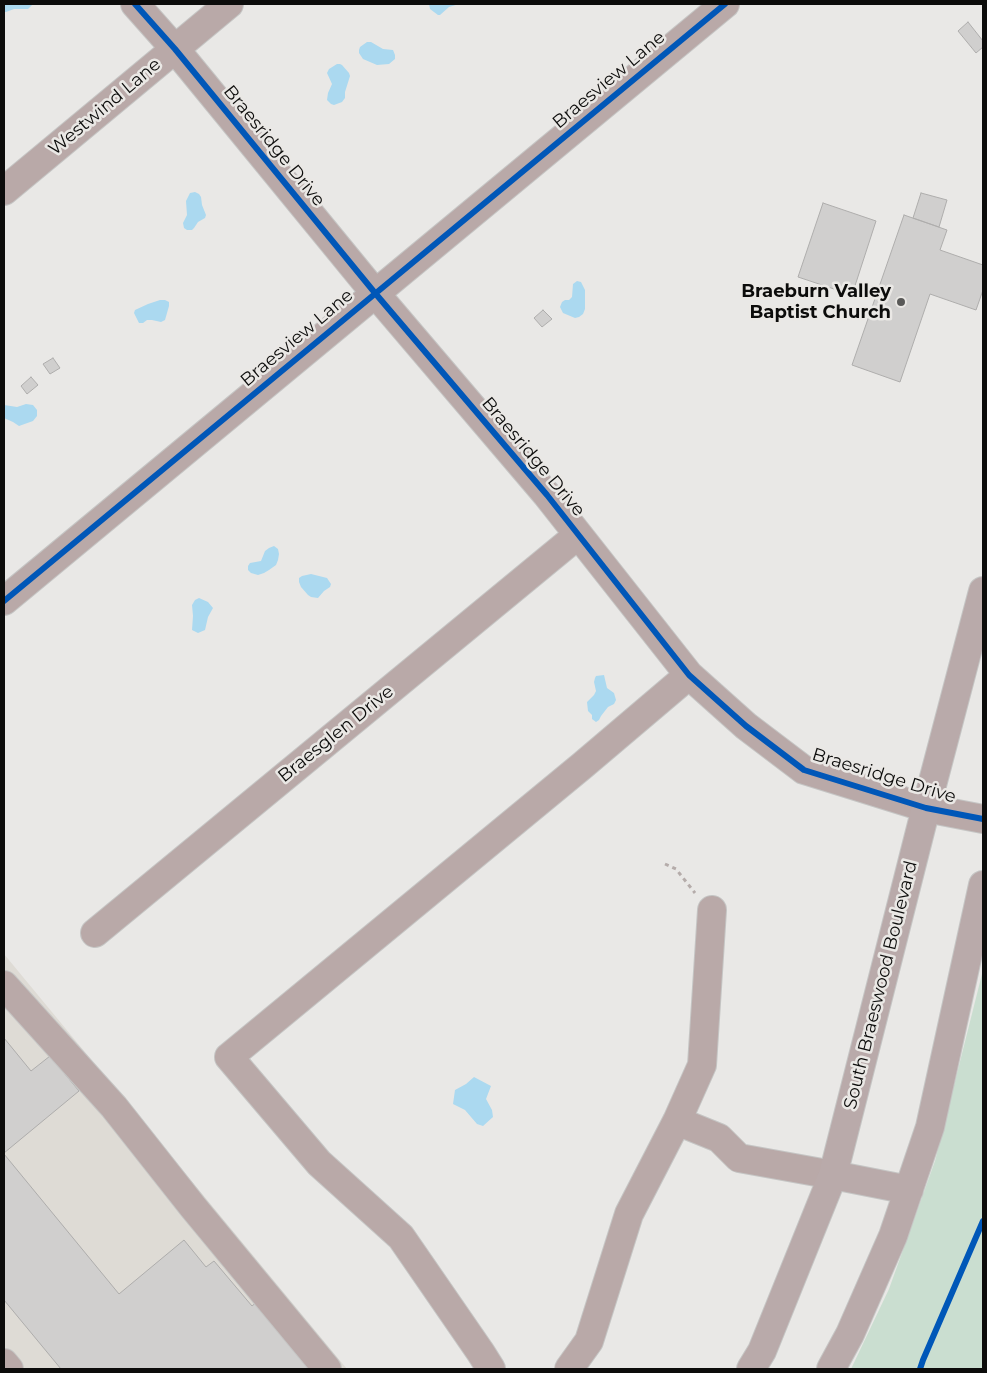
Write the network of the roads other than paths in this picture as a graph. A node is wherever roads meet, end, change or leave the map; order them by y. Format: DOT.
graph roads {
  1 [pos="136,4"];
  2 [pos="230,4"];
  3 [pos="725,4"];
  4 [pos="175,50"];
  5 [pos="4,191"];
  6 [pos="375,293"];
  7 [pos="578,535"];
  8 [pos="983,591"];
  9 [pos="4,601"];
  10 [pos="689,675"];
  11 [pos="926,808"];
  12 [pos="983,820"];
  13 [pos="983,885"];
  14 [pos="712,911"];
  15 [pos="95,933"];
  16 [pos="4,985"];
  17 [pos="677,1121"];
  18 [pos="833,1175"];
  19 [pos="909,1190"];
  20 [pos="4,1363"];
  21 [pos="9,1369"];
  22 [pos="327,1369"];
  23 [pos="491,1369"];
  24 [pos="569,1369"];
  25 [pos="751,1369"];
  26 [pos="831,1369"];
  1 -- 4 [label="street, Braesridge Drive"];
  2 -- 4 [label="street, Westwind Lane"];
  3 -- 6 [label="street, Braesview Lane"];
  4 -- 5 [label="street, Westwind Lane"];
  4 -- 6 [label="street, Braesridge Drive"];
  6 -- 7 [label="street, Braesridge Drive"];
  6 -- 9 [label="street, Braesview Lane"];
  7 -- 10 [label="street, Braesridge Drive"];
  7 -- 15 [label="street, Braesglen Drive"];
  8 -- 11 [label="main road, South Braeswood Boulevard"];
  10 -- 11 [label="street, Braesridge Drive"];
  10 -- 23 [label="street"];
  11 -- 12 [label="street, Braesridge Drive"];
  11 -- 18 [label="main road, South Braeswood Boulevard"];
  13 -- 19 [label="main road"];
  14 -- 17 [label="street"];
  16 -- 22 [label="street"];
  17 -- 18 [label="street"];
  17 -- 24 [label="street"];
  18 -- 19 [label="main road"];
  18 -- 25 [label="main road, South Braeswood Boulevard"];
  19 -- 26 [label="main road"];
  20 -- 21 [label="street"];
}
